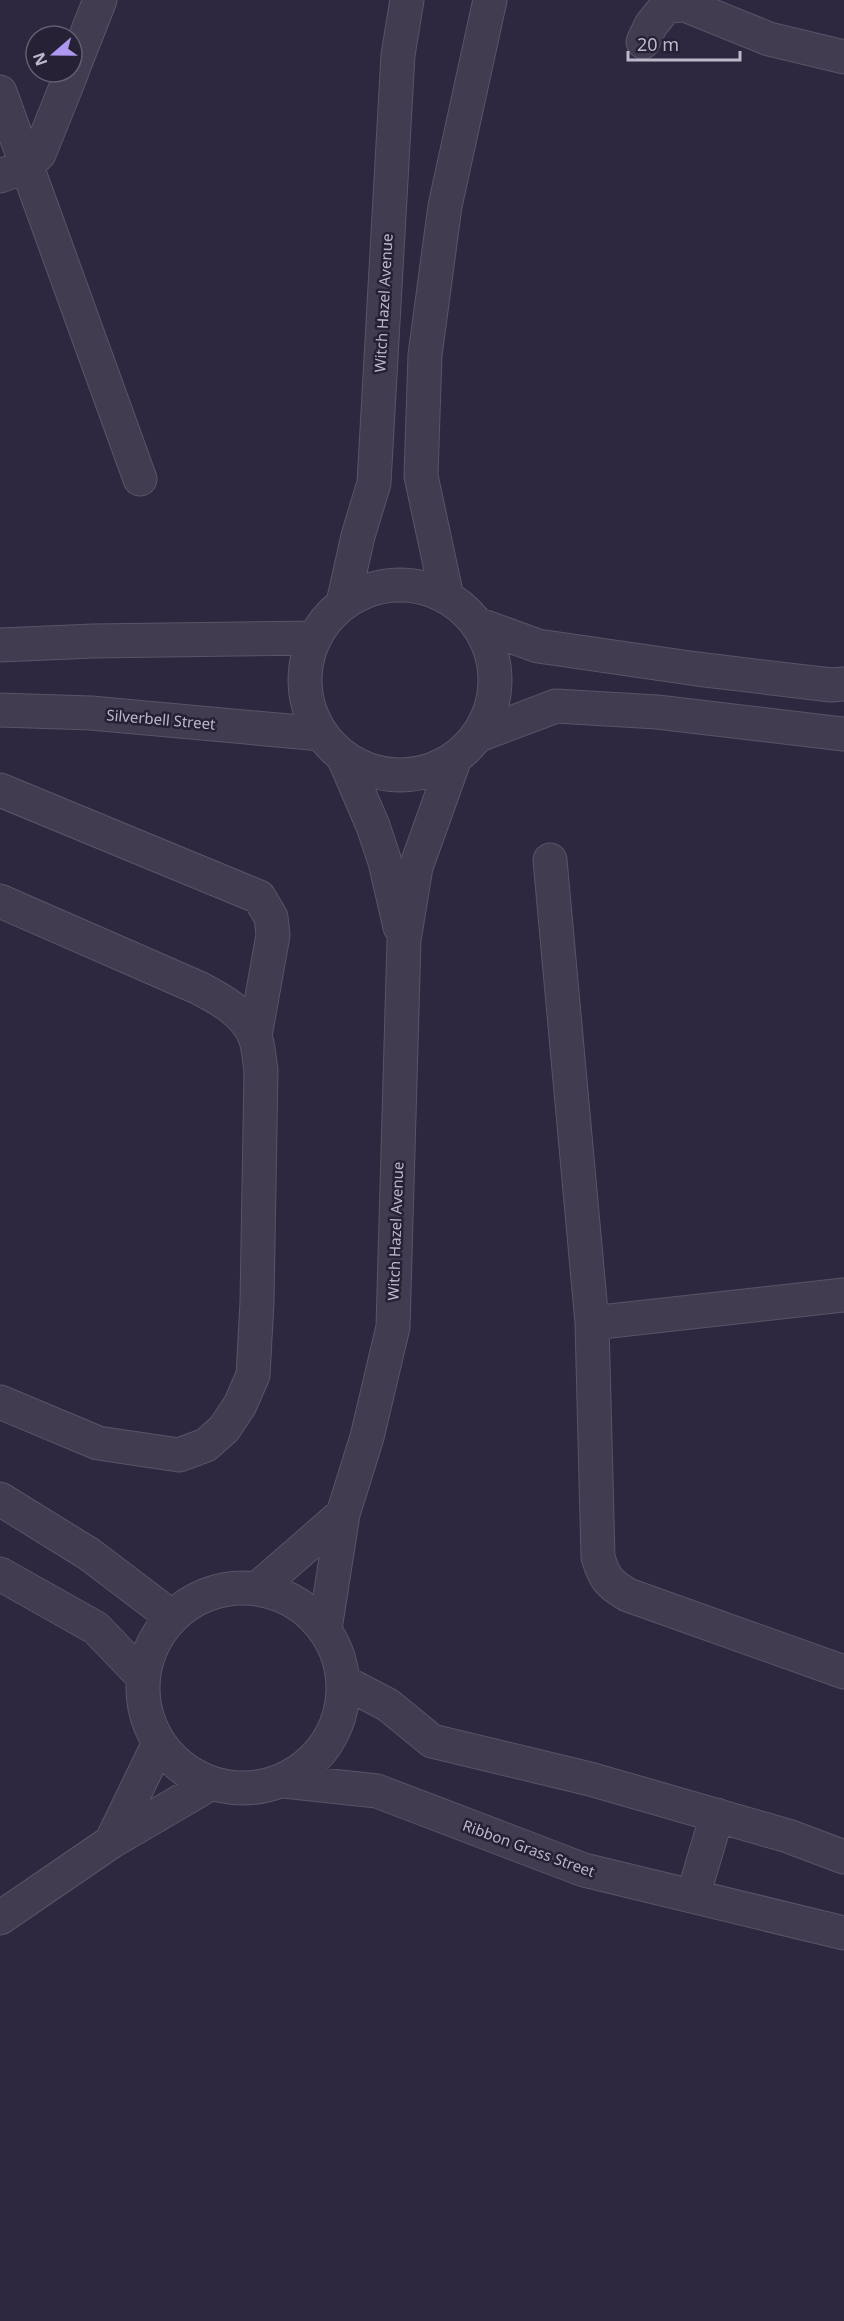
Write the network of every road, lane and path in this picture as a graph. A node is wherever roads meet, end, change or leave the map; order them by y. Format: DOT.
graph roads {
  1 [pos="100,0"];
  2 [pos="407,0"];
  3 [pos="490,0"];
  4 [pos="84,41"];
  5 [pos="643,42"];
  6 [pos="844,57"];
  7 [pos="67,84"];
  8 [pos="0,92"];
  9 [pos="13,171"];
  10 [pos="140,479"];
  11 [pos="447,597"];
  12 [pos="344,603"];
  13 [pos="477,624"];
  14 [pos="315,638"];
  15 [pos="0,645"];
  16 [pos="664,664"];
  17 [pos="844,684"];
  18 [pos="0,710"];
  19 [pos="657,712"];
  20 [pos="844,734"];
  21 [pos="479,735"];
  22 [pos="332,745"];
  23 [pos="455,758"];
  24 [pos="0,790"];
  25 [pos="550,860"];
  26 [pos="0,901"];
  27 [pos="404,940"];
  28 [pos="255,1036"];
  29 [pos="844,1296"];
  30 [pos="592,1323"];
  31 [pos="0,1402"];
  32 [pos="0,1499"];
  33 [pos="343,1515"];
  34 [pos="0,1574"];
  35 [pos="258,1588"];
  36 [pos="171,1617"];
  37 [pos="325,1629"];
  38 [pos="844,1672"];
  39 [pos="143,1677"];
  40 [pos="344,1682"];
  41 [pos="159,1743"];
  42 [pos="284,1781"];
  43 [pos="210,1784"];
  44 [pos="717,1815"];
  45 [pos="111,1842"];
  46 [pos="844,1857"];
  47 [pos="693,1896"];
  48 [pos="0,1918"];
  49 [pos="844,1933"];
  1 -- 4 [label="street"];
  2 -- 12 [label="street, Witch Hazel Avenue"];
  3 -- 11 [label="street"];
  5 -- 6 [label="street"];
  7 -- 9 [label="street"];
  8 -- 9 [label="street"];
  9 -- 10 [label="street"];
  11 -- 12 [label="street"];
  11 -- 13 [label="street"];
  12 -- 14 [label="street"];
  13 -- 16 [label="street"];
  13 -- 21 [label="street"];
  14 -- 15 [label="street"];
  14 -- 22 [label="street"];
  16 -- 17 [label="street"];
  16 -- 19 [label="street"];
  18 -- 22 [label="street, Silverbell Street"];
  19 -- 20 [label="street"];
  19 -- 21 [label="street"];
  21 -- 23 [label="street"];
  22 -- 23 [label="street"];
  22 -- 27 [label="street, Witch Hazel Avenue"];
  23 -- 27 [label="street, Witch Hazel Avenue"];
  24 -- 28 [label="street"];
  25 -- 30 [label="street"];
  26 -- 28 [label="street"];
  27 -- 33 [label="street, Witch Hazel Avenue"];
  28 -- 31 [label="street"];
  29 -- 30 [label="street"];
  30 -- 38 [label="street"];
  32 -- 36 [label="street"];
  33 -- 35 [label="street"];
  33 -- 37 [label="street, Witch Hazel Avenue"];
  34 -- 39 [label="street"];
  35 -- 36 [label="street"];
  35 -- 37 [label="street"];
  36 -- 39 [label="street"];
  37 -- 40 [label="street"];
  39 -- 41 [label="street"];
  40 -- 42 [label="street"];
  40 -- 44 [label="street"];
  41 -- 43 [label="street"];
  41 -- 45 [label="street"];
  42 -- 43 [label="street"];
  42 -- 47 [label="street, Ribbon Grass Street"];
  43 -- 45 [label="street"];
  44 -- 46 [label="street"];
  44 -- 47 [label="street"];
  45 -- 48 [label="street"];
  47 -- 49 [label="street, Ribbon Grass Street"];
}
